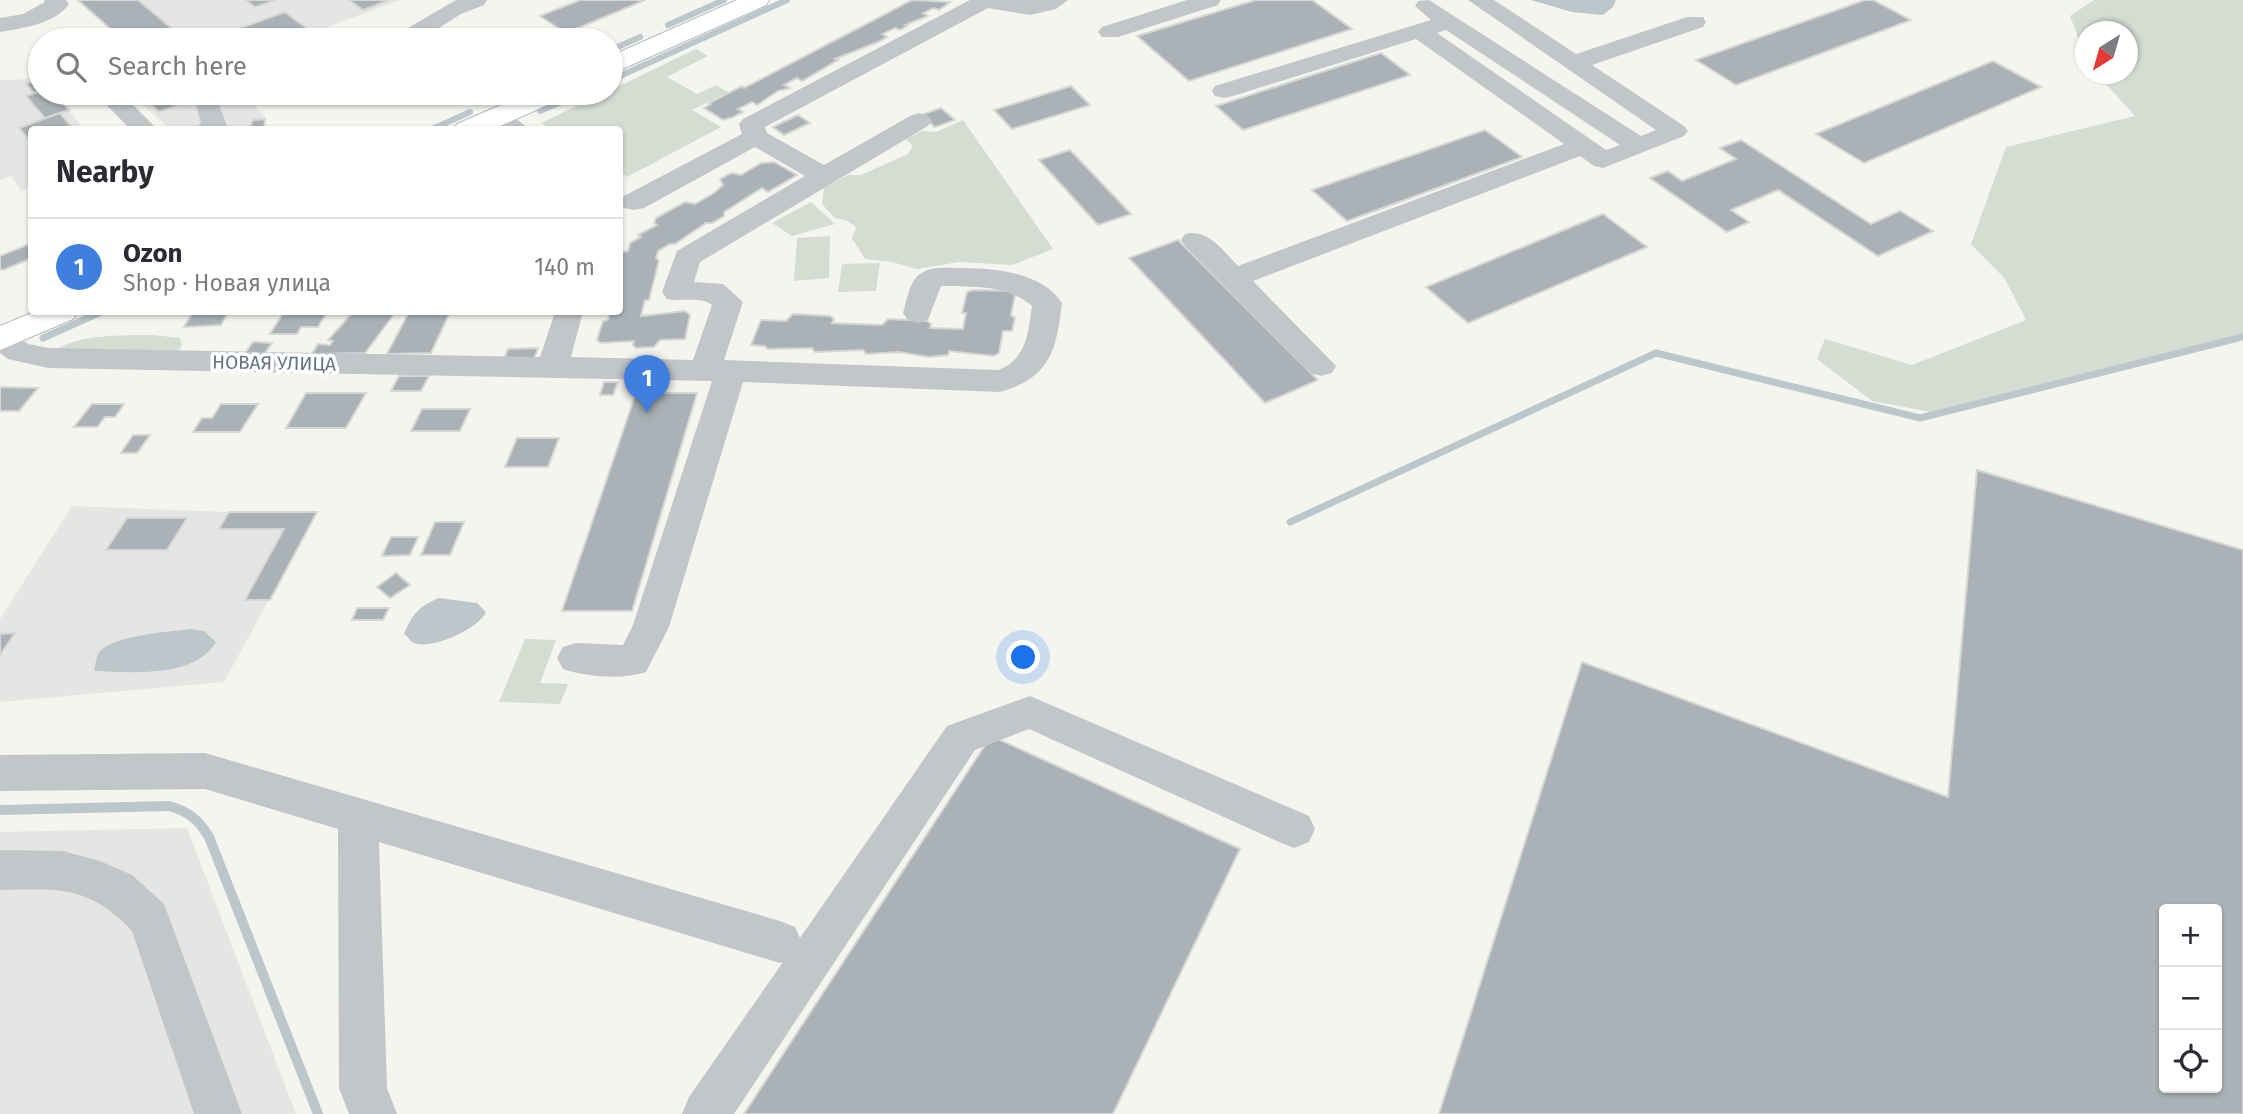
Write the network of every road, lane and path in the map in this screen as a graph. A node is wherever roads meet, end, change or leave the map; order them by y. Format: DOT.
graph roads {
  1 [pos="5,0"];
  2 [pos="55,0"];
  3 [pos="476,0"];
  4 [pos="757,0"];
  5 [pos="984,0"];
  6 [pos="1057,0"];
  7 [pos="1210,0"];
  8 [pos="1479,0"];
  9 [pos="1432,7"];
  10 [pos="1695,22"];
  11 [pos="0,25"];
  12 [pos="36,27"];
  13 [pos="423,28"];
  14 [pos="1420,31"];
  15 [pos="1110,32"];
  16 [pos="623,61"];
  17 [pos="1573,63"];
  18 [pos="1224,91"];
  19 [pos="120,105"];
  20 [pos="208,105"];
  21 [pos="533,105"];
  22 [pos="919,121"];
  23 [pos="508,122"];
  24 [pos="142,126"];
  25 [pos="214,126"];
  26 [pos="488,126"];
  27 [pos="755,137"];
  28 [pos="1583,146"];
  29 [pos="1639,146"];
  30 [pos="824,176"];
  31 [pos="624,205"];
  32 [pos="1195,240"];
  33 [pos="1234,278"];
  34 [pos="918,313"];
  35 [pos="55,315"];
  36 [pos="568,315"];
  37 [pos="0,339"];
  38 [pos="552,366"];
  39 [pos="1321,366"];
  40 [pos="718,371"];
  41 [pos="576,658"];
  42 [pos="0,773"];
  43 [pos="358,816"];
  44 [pos="1294,829"];
  45 [pos="0,870"];
  46 [pos="780,942"];
  47 [pos="218,1114"];
  48 [pos="373,1114"];
  49 [pos="706,1114"];
  1 -- 12 [label="street"];
  2 -- 12 [label="street"];
  3 -- 13 [label="street"];
  4 -- 16 [label="main road"];
  5 -- 6 [label="street"];
  5 -- 27 [label="street"];
  7 -- 15 [label="street"];
  8 -- 17 [label="street"];
  9 -- 14 [label="street"];
  9 -- 29 [label="street"];
  10 -- 17 [label="street"];
  11 -- 12 [label="street"];
  14 -- 18 [label="street"];
  14 -- 28 [label="street"];
  17 -- 29 [label="street"];
  19 -- 24 [label="street"];
  20 -- 25 [label="street"];
  21 -- 23 [label="main road"];
  22 -- 30 [label="street"];
  23 -- 26 [label="main road"];
  27 -- 30 [label="street"];
  27 -- 31 [label="street"];
  28 -- 29 [label="street"];
  28 -- 33 [label="street"];
  30 -- 40 [label="street"];
  32 -- 33 [label="street"];
  33 -- 39 [label="street"];
  34 -- 40 [label="street, НОВАЯ УЛИЦА"];
  35 -- 37 [label="main road"];
  36 -- 38 [label="street"];
  37 -- 38 [label="street, НОВАЯ УЛИЦА"];
  38 -- 40 [label="street, НОВАЯ УЛИЦА"];
  40 -- 41 [label="street"];
  42 -- 43 [label="street"];
  43 -- 46 [label="street"];
  43 -- 48 [label="street"];
  44 -- 49 [label="street"];
  45 -- 47 [label="street"];
}
